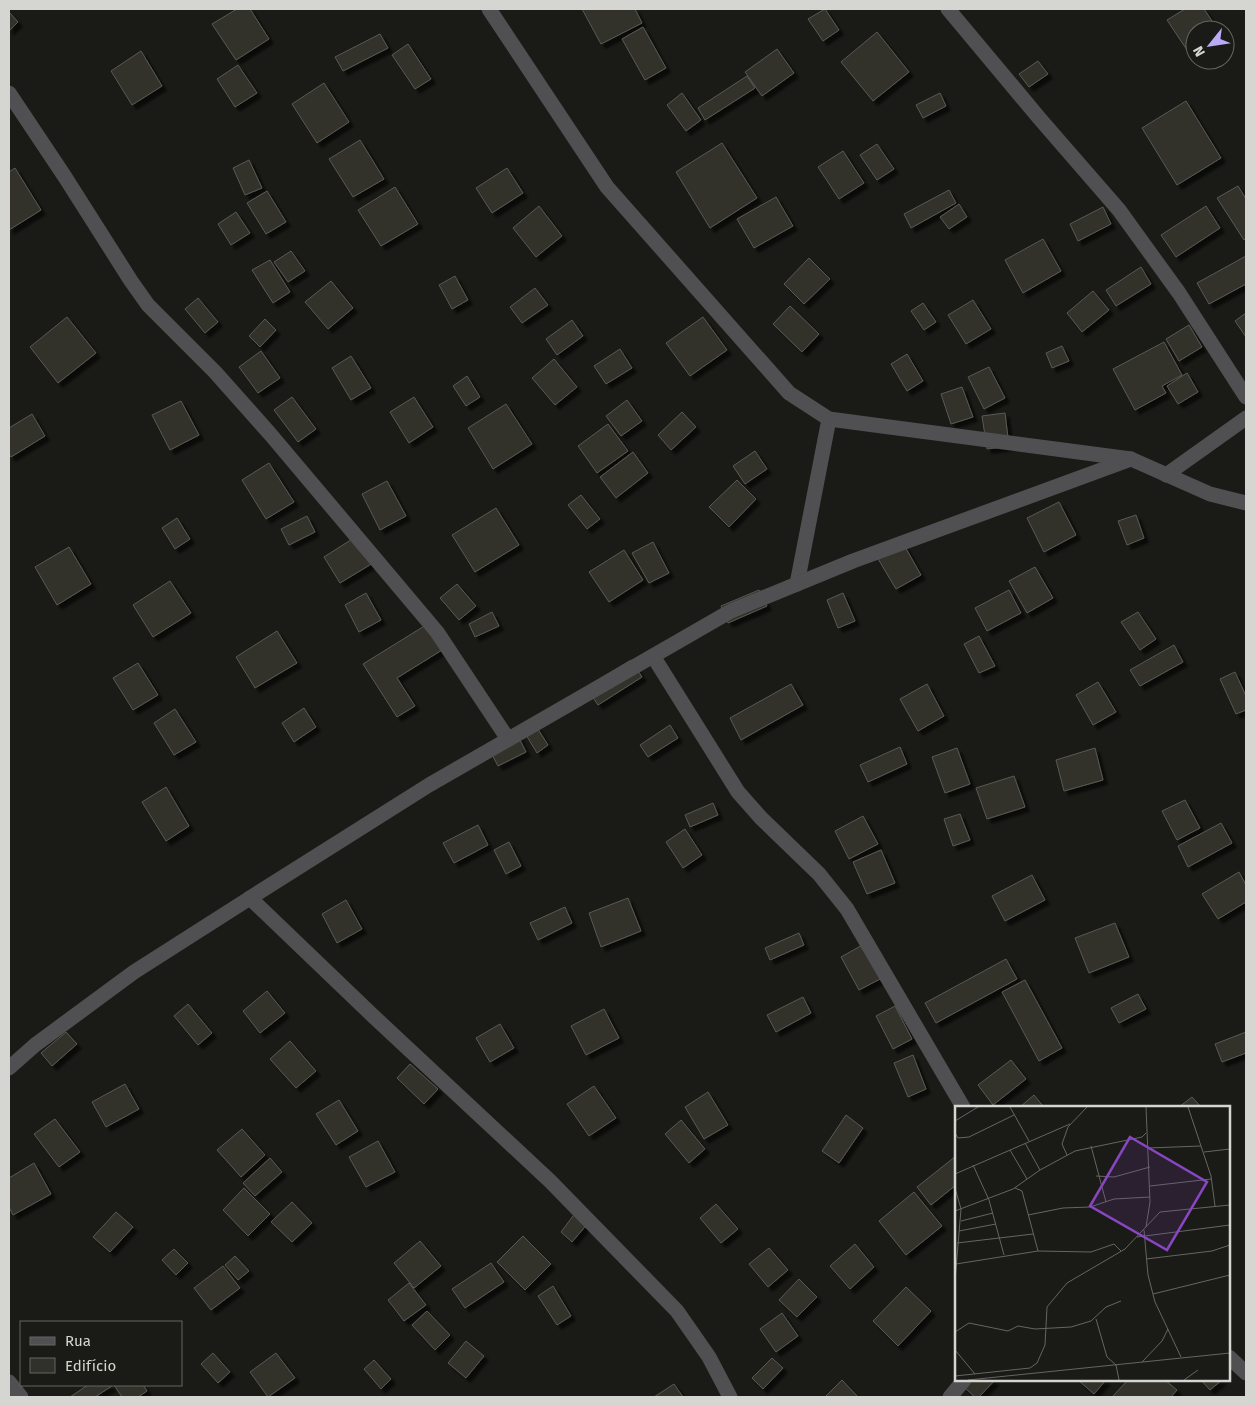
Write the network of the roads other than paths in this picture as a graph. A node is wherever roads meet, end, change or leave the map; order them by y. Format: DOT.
graph roads {
  1 [pos="489,9"];
  2 [pos="948,9"];
  3 [pos="9,92"];
  4 [pos="1246,397"];
  5 [pos="1246,418"];
  6 [pos="829,419"];
  7 [pos="1131,459"];
  8 [pos="1166,475"];
  9 [pos="1246,503"];
  10 [pos="797,584"];
  11 [pos="653,656"];
  12 [pos="508,739"];
  13 [pos="250,898"];
  14 [pos="9,1068"];
  15 [pos="962,1106"];
  16 [pos="1230,1358"];
  17 [pos="1246,1373"];
  18 [pos="963,1381"];
  19 [pos="9,1382"];
  20 [pos="21,1397"];
  21 [pos="730,1397"];
  22 [pos="950,1397"];
  1 -- 6 [label="street"];
  2 -- 4 [label="street"];
  3 -- 12 [label="street"];
  5 -- 8 [label="street"];
  6 -- 7 [label="street"];
  6 -- 10 [label="street"];
  7 -- 8 [label="street"];
  7 -- 10 [label="street"];
  8 -- 9 [label="street"];
  10 -- 11 [label="street"];
  11 -- 12 [label="street"];
  11 -- 15 [label="street"];
  12 -- 13 [label="street"];
  13 -- 14 [label="street"];
  13 -- 21 [label="street"];
  16 -- 17 [label="street"];
  18 -- 22 [label="street"];
  19 -- 20 [label="street"];
}
